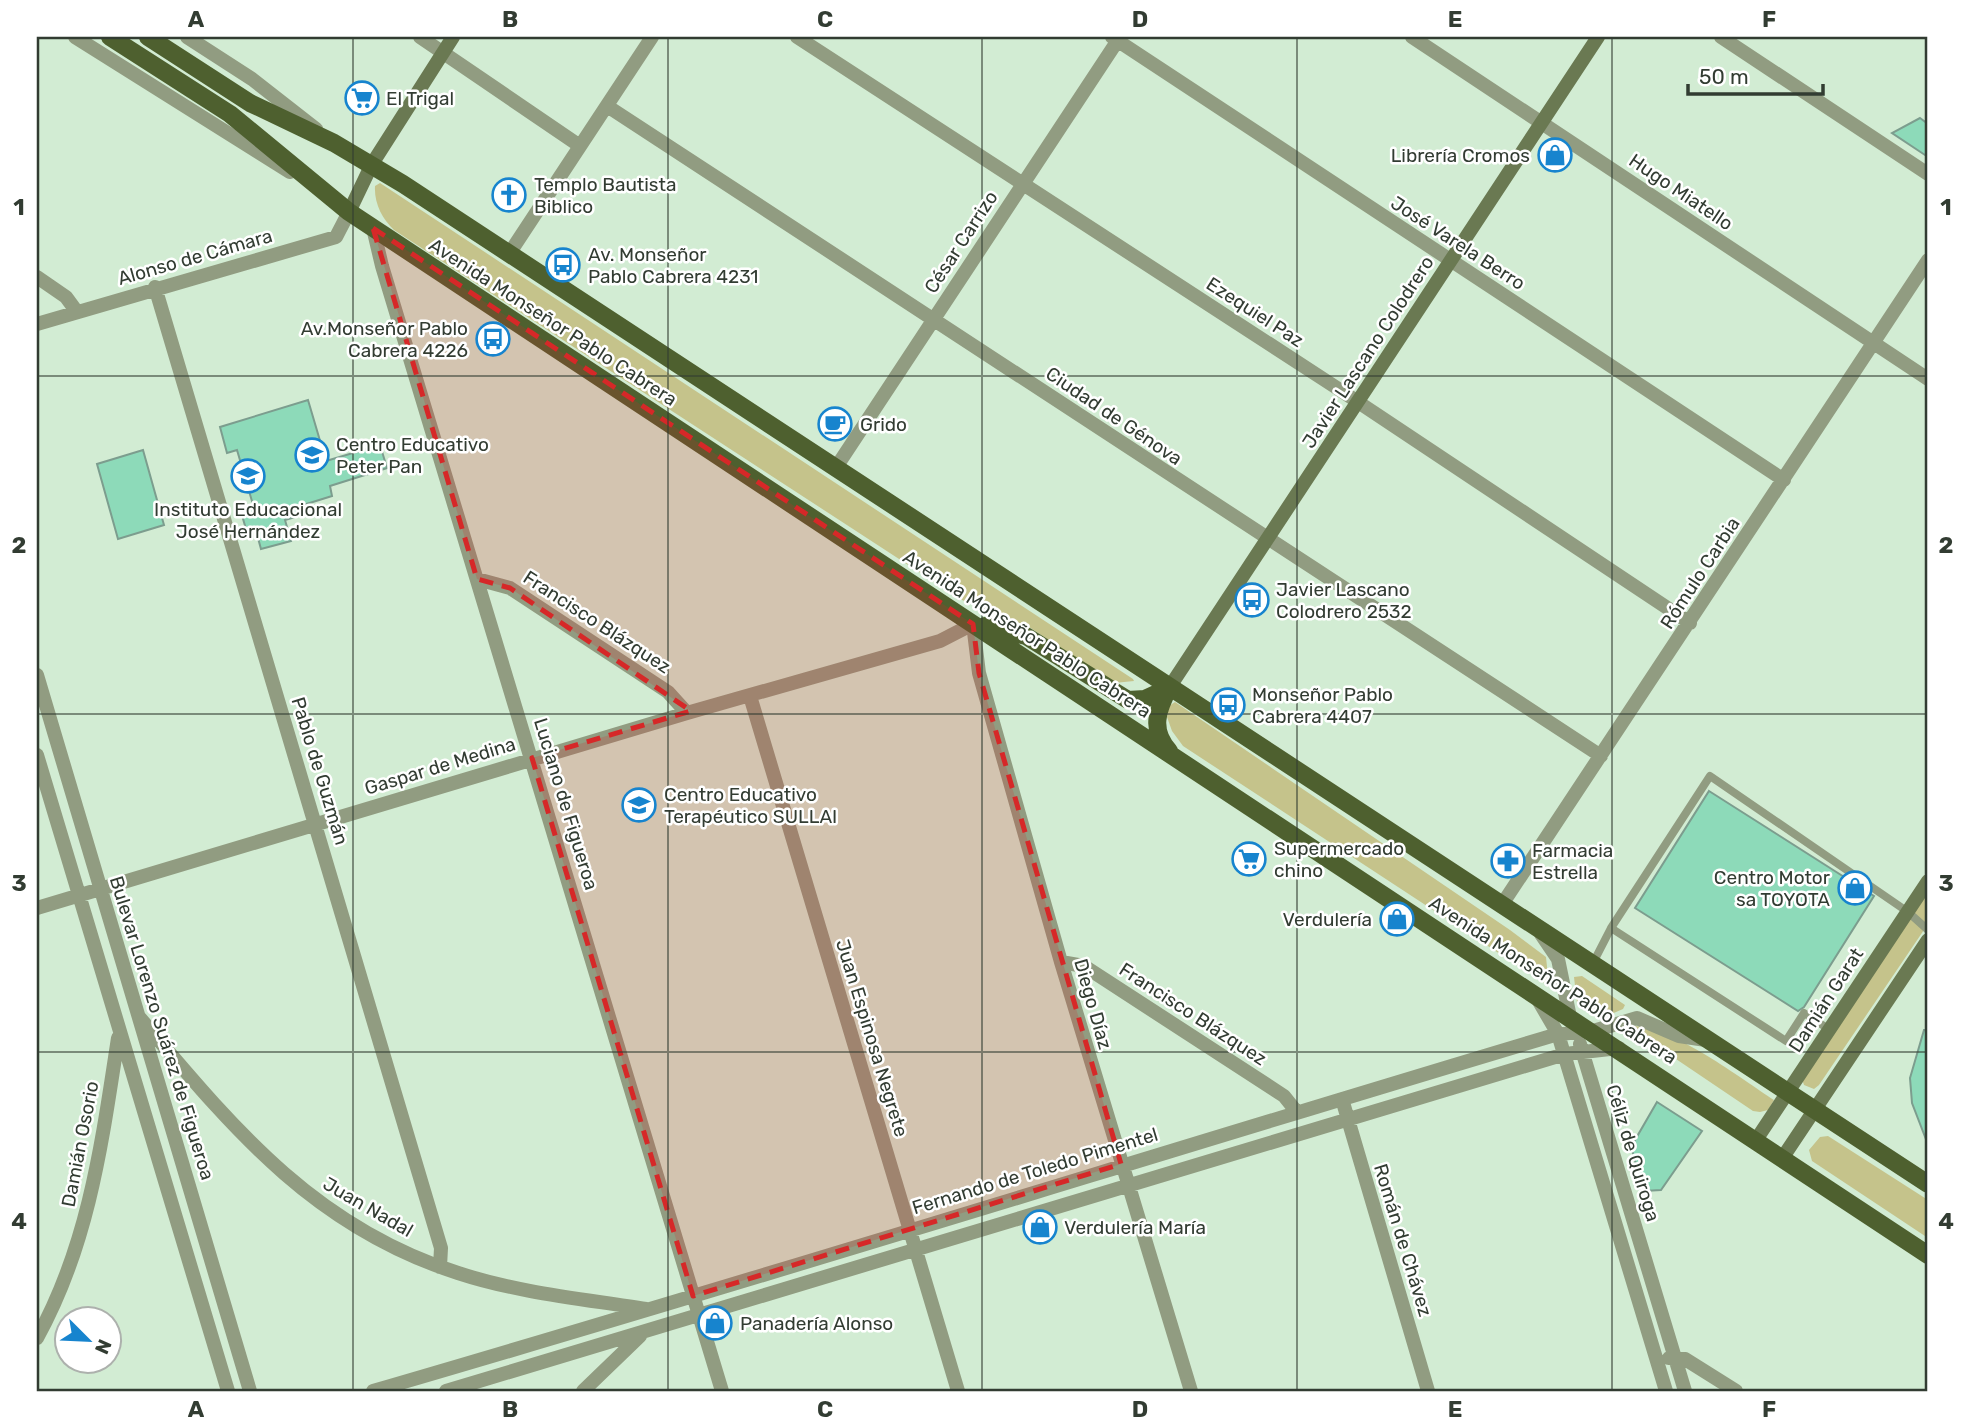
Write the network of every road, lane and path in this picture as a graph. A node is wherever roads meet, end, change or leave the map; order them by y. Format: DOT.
graph roads {
  1 [pos="75,37"];
  2 [pos="110,37"];
  3 [pos="148,37"];
  4 [pos="187,37"];
  5 [pos="420,37"];
  6 [pos="453,37"];
  7 [pos="652,37"];
  8 [pos="797,37"];
  9 [pos="1412,37"];
  10 [pos="1598,37"];
  11 [pos="1721,37"];
  12 [pos="1116,38"];
  13 [pos="443,52"];
  14 [pos="607,106"];
  15 [pos="1542,121"];
  16 [pos="334,143"];
  17 [pos="580,146"];
  18 [pos="372,164"];
  19 [pos="1928,174"];
  20 [pos="1023,184"];
  21 [pos="319,189"];
  22 [pos="349,212"];
  23 [pos="373,228"];
  24 [pos="509,254"];
  25 [pos="1928,260"];
  26 [pos="1451,262"];
  27 [pos="37,276"];
  28 [pos="155,287"];
  29 [pos="77,312"];
  30 [pos="934,319"];
  31 [pos="37,324"];
  32 [pos="1874,343"];
  33 [pos="1928,379"];
  34 [pos="1357,402"];
  35 [pos="835,469"];
  36 [pos="1784,480"];
  37 [pos="1268,541"];
  38 [pos="477,579"];
  39 [pos="1690,623"];
  40 [pos="974,624"];
  41 [pos="37,675"];
  42 [pos="1169,688"];
  43 [pos="750,696"];
  44 [pos="687,713"];
  45 [pos="37,755"];
  46 [pos="1172,755"];
  47 [pos="1601,756"];
  48 [pos="532,758"];
  49 [pos="316,824"];
  50 [pos="1928,881"];
  51 [pos="100,890"];
  52 [pos="80,896"];
  53 [pos="1501,906"];
  54 [pos="37,908"];
  55 [pos="1908,912"];
  56 [pos="1611,928"];
  57 [pos="1538,930"];
  58 [pos="1928,930"];
  59 [pos="1928,940"];
  60 [pos="1061,962"];
  61 [pos="1592,965"];
  62 [pos="1535,993"];
  63 [pos="136,1013"];
  64 [pos="1567,1014"];
  65 [pos="1829,1030"];
  66 [pos="1584,1032"];
  67 [pos="119,1033"];
  68 [pos="1559,1034"];
  69 [pos="1708,1041"];
  70 [pos="1619,1048"];
  71 [pos="1582,1050"];
  72 [pos="1565,1054"];
  73 [pos="1788,1092"];
  74 [pos="1342,1099"];
  75 [pos="1815,1109"];
  76 [pos="1296,1111"];
  77 [pos="1347,1120"];
  78 [pos="1756,1140"];
  79 [pos="1783,1157"];
  80 [pos="1121,1164"];
  81 [pos="1928,1184"];
  82 [pos="1127,1185"];
  83 [pos="910,1229"];
  84 [pos="916,1251"];
  85 [pos="1928,1255"];
  86 [pos="440,1267"];
  87 [pos="693,1296"];
  88 [pos="651,1310"];
  89 [pos="699,1316"];
  90 [pos="643,1333"];
  91 [pos="37,1338"];
  92 [pos="1675,1356"];
  93 [pos="1657,1361"];
  94 [pos="228,1391"];
  95 [pos="250,1391"];
  96 [pos="373,1391"];
  97 [pos="446,1391"];
  98 [pos="583,1391"];
  99 [pos="722,1391"];
  100 [pos="958,1391"];
  101 [pos="1191,1391"];
  102 [pos="1428,1391"];
  103 [pos="1666,1391"];
  104 [pos="1685,1391"];
  105 [pos="1736,1391"];
  1 -- 21 [label="street"];
  2 -- 21 [label="main road, Avenida Monseñor Pablo Cabrera"];
  3 -- 16 [label="main road, Avenida Monseñor Pablo Cabrera"];
  4 -- 16 [label="street, Avenida Monseñor Pablo Cabrera"];
  5 -- 13 [label="street"];
  6 -- 13 [label="main road"];
  7 -- 14 [label="street"];
  8 -- 20 [label="street, Ezequiel Paz"];
  9 -- 15 [label="street, Hugo Miatello"];
  10 -- 15 [label="main road, Javier Lascano Colodrero"];
  11 -- 19 [label="street"];
  12 -- 20 [label="street, César Carrizo"];
  12 -- 26 [label="street, José Varela Berro"];
  13 -- 17 [label="street"];
  13 -- 18 [label="main road"];
  14 -- 17 [label="street"];
  14 -- 30 [label="street, Ciudad de Génova"];
  15 -- 26 [label="main road, Javier Lascano Colodrero"];
  15 -- 32 [label="street, Hugo Miatello"];
  16 -- 18 [label="main road, Avenida Monseñor Pablo Cabrera"];
  17 -- 24 [label="street"];
  18 -- 22 [label="main road"];
  18 -- 24 [label="main road, Avenida Monseñor Pablo Cabrera"];
  20 -- 30 [label="street, César Carrizo"];
  20 -- 34 [label="street, Ezequiel Paz"];
  21 -- 22 [label="main road, Avenida Monseñor Pablo Cabrera"];
  22 -- 23 [label="main road, Avenida Monseñor Pablo Cabrera"];
  22 -- 28 [label="street, Alonso de Cámara"];
  23 -- 38 [label="street, Luciano de Figueroa"];
  23 -- 40 [label="main road, Avenida Monseñor Pablo Cabrera"];
  24 -- 35 [label="main road, Avenida Monseñor Pablo Cabrera"];
  25 -- 32 [label="street, Rómulo Carbia"];
  26 -- 34 [label="main road, Javier Lascano Colodrero"];
  26 -- 36 [label="street, José Varela Berro"];
  27 -- 29 [label="street"];
  28 -- 29 [label="street, Alonso de Cámara"];
  28 -- 49 [label="street, Pablo de Guzmán"];
  29 -- 31 [label="street, Alonso de Cámara"];
  30 -- 35 [label="street, César Carrizo"];
  30 -- 37 [label="street, Ciudad de Génova"];
  32 -- 33 [label="street, Hugo Miatello"];
  32 -- 36 [label="street, Rómulo Carbia"];
  34 -- 37 [label="main road, Javier Lascano Colodrero"];
  34 -- 39 [label="street, Ezequiel Paz"];
  35 -- 42 [label="main road, Avenida Monseñor Pablo Cabrera"];
  36 -- 39 [label="street, Rómulo Carbia"];
  37 -- 42 [label="main road, Javier Lascano Colodrero"];
  37 -- 47 [label="street, Ciudad de Génova"];
  38 -- 44 [label="street, Francisco Blázquez"];
  38 -- 48 [label="street, Luciano de Figueroa"];
  39 -- 47 [label="street, Rómulo Carbia"];
  40 -- 42 [label="main road"];
  40 -- 43 [label="street, Gaspar de Medina"];
  40 -- 46 [label="main road, Avenida Monseñor Pablo Cabrera"];
  40 -- 60 [label="street, Diego Díaz"];
  41 -- 51 [label="street, Bulevar Lorenzo Suárez de Figueroa"];
  42 -- 46 [label="main road"];
  42 -- 53 [label="main road, Avenida Monseñor Pablo Cabrera"];
  43 -- 44 [label="street, Gaspar de Medina"];
  43 -- 83 [label="street, Juan Espinosa Negrete"];
  44 -- 48 [label="street, Gaspar de Medina"];
  45 -- 52 [label="street, Bulevar Lorenzo Suárez de Figueroa"];
  46 -- 62 [label="main road, Avenida Monseñor Pablo Cabrera"];
  47 -- 53 [label="street, Rómulo Carbia"];
  48 -- 49 [label="street, Gaspar de Medina"];
  48 -- 87 [label="street, Luciano de Figueroa"];
  49 -- 51 [label="street, Gaspar de Medina"];
  49 -- 86 [label="street, Pablo de Guzmán"];
  50 -- 55 [label="main road, Damián Garat"];
  51 -- 52 [label="street, Gaspar de Medina"];
  51 -- 63 [label="street, Bulevar Lorenzo Suárez de Figueroa"];
  52 -- 54 [label="street, Gaspar de Medina"];
  52 -- 67 [label="street, Bulevar Lorenzo Suárez de Figueroa"];
  53 -- 57 [label="main road, Avenida Monseñor Pablo Cabrera"];
  55 -- 56 [label="lane"];
  55 -- 58 [label="lane"];
  55 -- 65 [label="main road, Damián Garat"];
  56 -- 61 [label="lane"];
  56 -- 65 [label="lane"];
  57 -- 61 [label="main road, Avenida Monseñor Pablo Cabrera"];
  57 -- 64 [label="street"];
  59 -- 75 [label="main road"];
  60 -- 76 [label="street, Francisco Blázquez"];
  60 -- 80 [label="street, Diego Díaz"];
  61 -- 69 [label="main road, Avenida Monseñor Pablo Cabrera"];
  62 -- 64 [label="main road, Avenida Monseñor Pablo Cabrera"];
  62 -- 68 [label="street, Céliz de Quiroga"];
  63 -- 86 [label="street, Juan Nadal"];
  63 -- 95 [label="street, Bulevar Lorenzo Suárez de Figueroa"];
  64 -- 66 [label="main road, Avenida Monseñor Pablo Cabrera"];
  65 -- 73 [label="main road, Damián Garat"];
  66 -- 68 [label="street, Fernando de Toledo Pimentel"];
  66 -- 69 [label="street, Fernando de Toledo Pimentel"];
  66 -- 70 [label="main road, Avenida Monseñor Pablo Cabrera"];
  66 -- 71 [label="street, Céliz de Quiroga"];
  67 -- 91 [label="street, Damián Osorio"];
  67 -- 94 [label="street, Bulevar Lorenzo Suárez de Figueroa"];
  68 -- 72 [label="street, Céliz de Quiroga"];
  68 -- 74 [label="street, Fernando de Toledo Pimentel"];
  69 -- 73 [label="main road, Avenida Monseñor Pablo Cabrera"];
  70 -- 71 [label="street"];
  70 -- 78 [label="main road, Avenida Monseñor Pablo Cabrera"];
  71 -- 72 [label="street"];
  71 -- 92 [label="street, Céliz de Quiroga"];
  72 -- 77 [label="street"];
  72 -- 93 [label="street, Céliz de Quiroga"];
  73 -- 75 [label="main road, Avenida Monseñor Pablo Cabrera"];
  73 -- 78 [label="main road, Damián Garat"];
  74 -- 76 [label="street, Fernando de Toledo Pimentel"];
  74 -- 77 [label="street, Román de Chávez"];
  75 -- 79 [label="main road"];
  75 -- 81 [label="main road, Avenida Monseñor Pablo Cabrera"];
  76 -- 80 [label="street, Fernando de Toledo Pimentel"];
  77 -- 82 [label="street"];
  77 -- 102 [label="street, Román de Chávez"];
  78 -- 79 [label="main road, Avenida Monseñor Pablo Cabrera"];
  79 -- 85 [label="main road, Avenida Monseñor Pablo Cabrera"];
  80 -- 82 [label="street, Diego Díaz"];
  80 -- 83 [label="street, Fernando de Toledo Pimentel"];
  82 -- 84 [label="street"];
  82 -- 101 [label="street, Diego Díaz"];
  83 -- 84 [label="street, Juan Espinosa Negrete"];
  83 -- 87 [label="street, Fernando de Toledo Pimentel"];
  84 -- 89 [label="street"];
  84 -- 100 [label="street, Juan Espinosa Negrete"];
  86 -- 88 [label="street, Juan Nadal"];
  87 -- 88 [label="street, Fernando de Toledo Pimentel"];
  87 -- 89 [label="street, Luciano de Figueroa"];
  88 -- 96 [label="street, Fernando de Toledo Pimentel"];
  89 -- 90 [label="street"];
  89 -- 99 [label="street, Luciano de Figueroa"];
  90 -- 97 [label="street"];
  90 -- 98 [label="street"];
  92 -- 93 [label="street"];
  92 -- 104 [label="street, Céliz de Quiroga"];
  92 -- 105 [label="street"];
  93 -- 103 [label="street, Céliz de Quiroga"];
}
